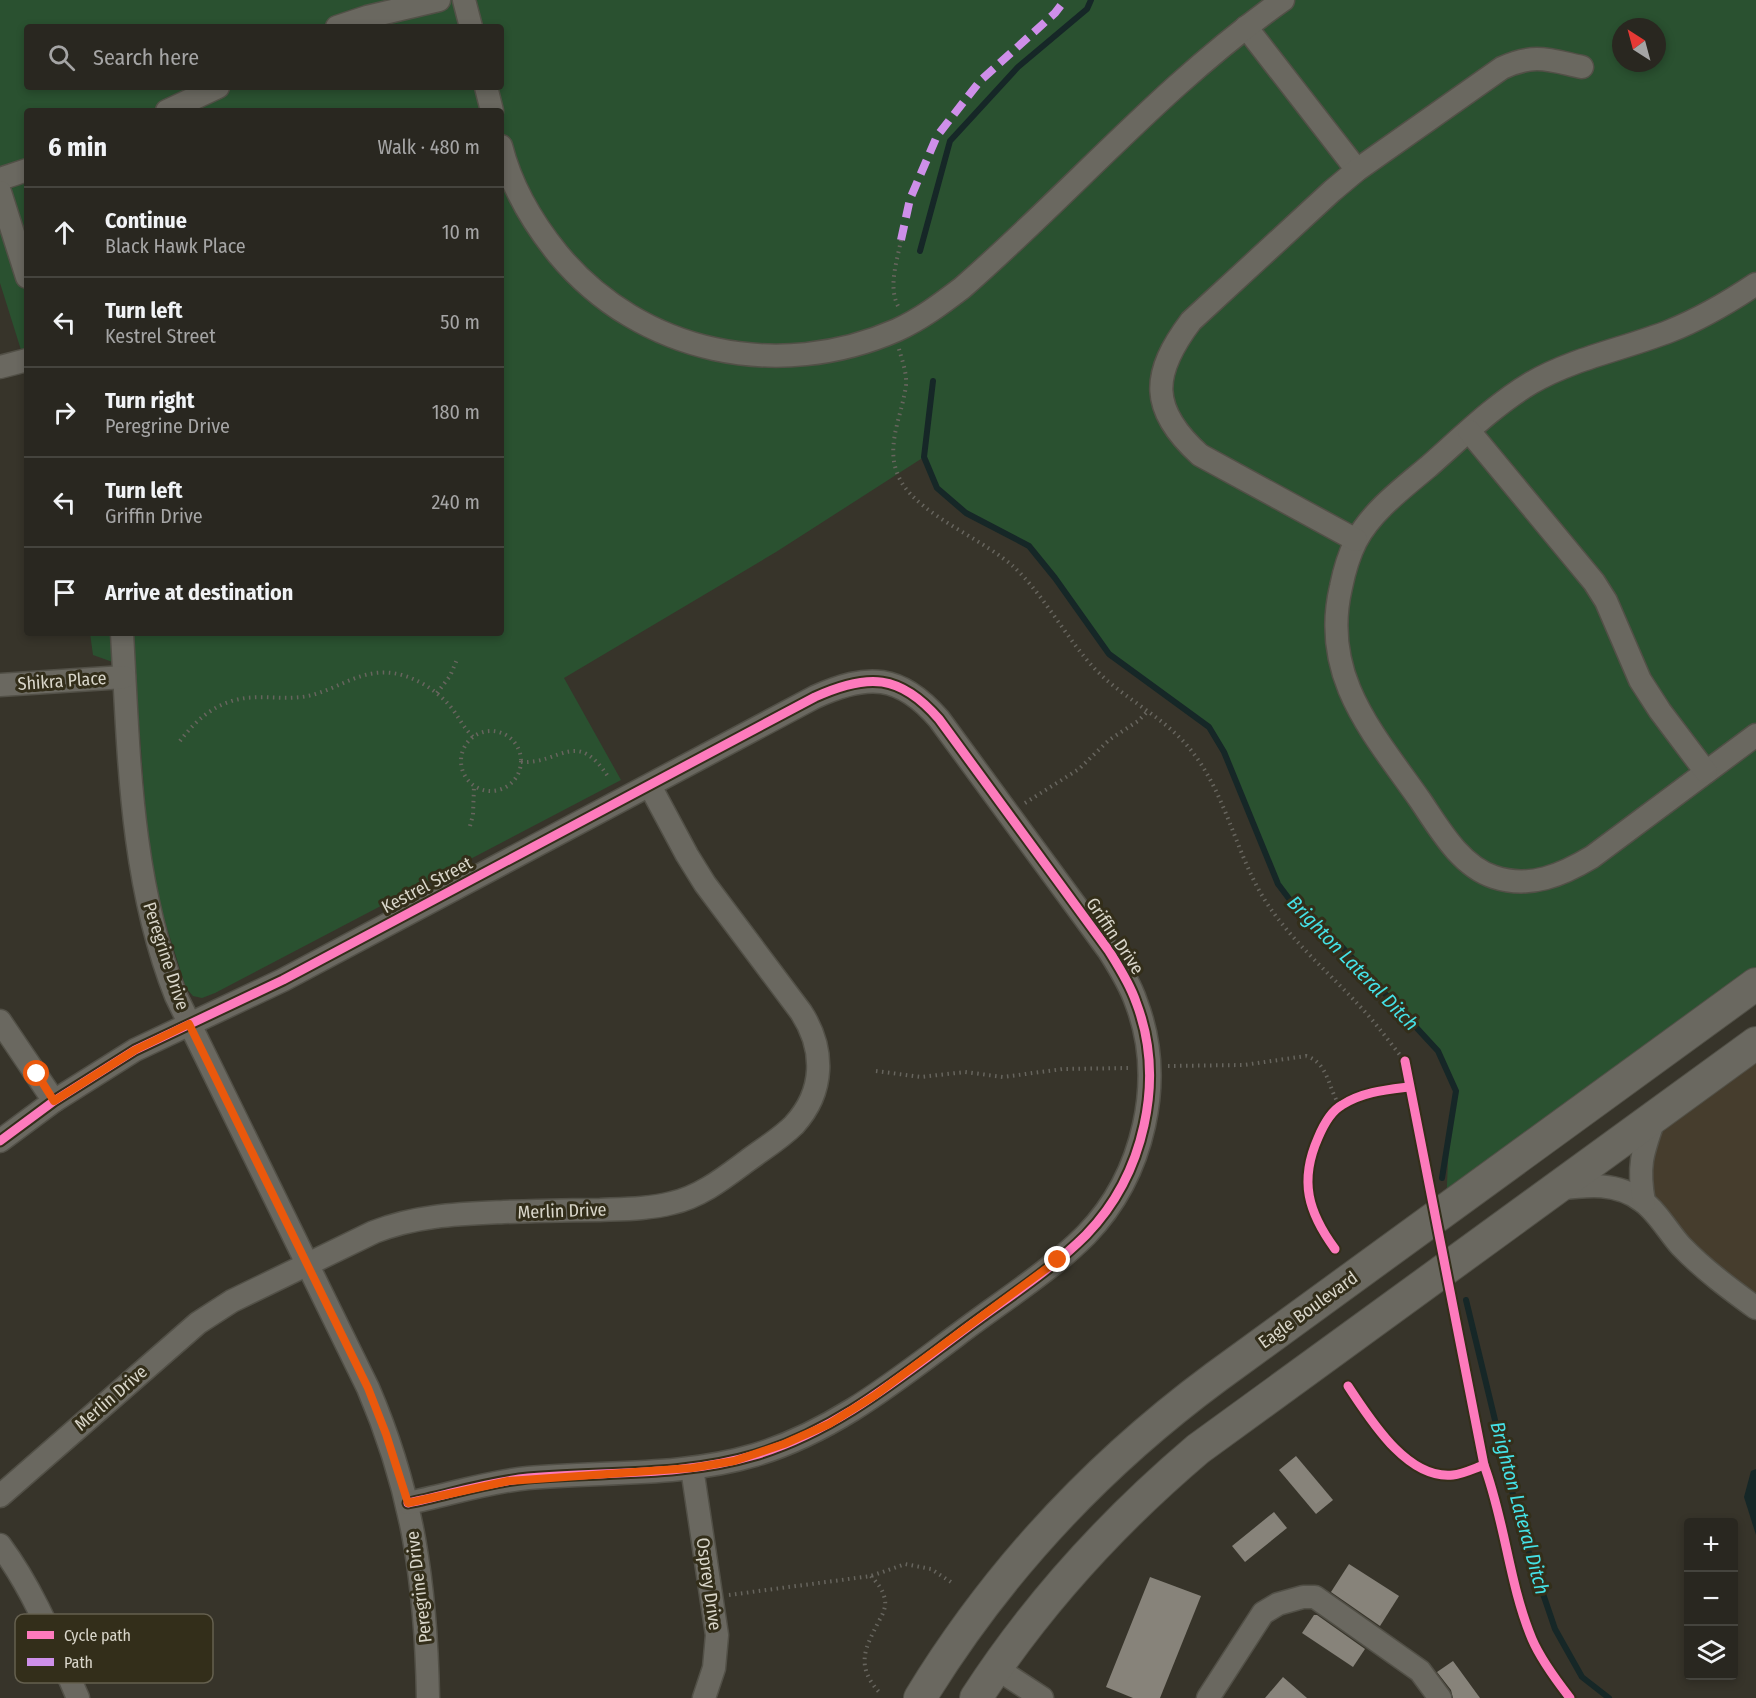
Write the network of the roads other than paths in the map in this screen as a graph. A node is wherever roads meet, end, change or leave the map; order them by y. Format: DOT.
graph roads {
  1 [pos="439,0"];
  2 [pos="464,0"];
  3 [pos="1283,0"];
  4 [pos="346,24"];
  5 [pos="470,24"];
  6 [pos="1246,27"];
  7 [pos="1582,67"];
  8 [pos="212,90"];
  9 [pos="487,90"];
  10 [pos="173,108"];
  11 [pos="491,108"];
  12 [pos="504,155"];
  13 [pos="1357,170"];
  14 [pos="24,171"];
  15 [pos="0,179"];
  16 [pos="0,192"];
  17 [pos="24,268"];
  18 [pos="1756,284"];
  19 [pos="24,361"];
  20 [pos="0,367"];
  21 [pos="1469,431"];
  22 [pos="1356,540"];
  23 [pos="122,636"];
  24 [pos="124,677"];
  25 [pos="881,681"];
  26 [pos="0,685"];
  27 [pos="1756,735"];
  28 [pos="1706,772"];
  29 [pos="650,786"];
  30 [pos="1756,984"];
  31 [pos="0,1021"];
  32 [pos="189,1024"];
  33 [pos="1756,1043"];
  34 [pos="54,1101"];
  35 [pos="1655,1117"];
  36 [pos="0,1141"];
  37 [pos="1554,1189"];
  38 [pos="1644,1202"];
  39 [pos="306,1265"];
  40 [pos="1756,1308"];
  41 [pos="692,1468"];
  42 [pos="0,1496"];
  43 [pos="408,1503"];
  44 [pos="0,1545"];
  45 [pos="41,1614"];
  46 [pos="996,1668"];
  47 [pos="71,1683"];
  48 [pos="78,1698"];
  49 [pos="428,1698"];
  50 [pos="704,1698"];
  51 [pos="920,1698"];
  52 [pos="975,1698"];
  53 [pos="1042,1698"];
  54 [pos="1208,1698"];
  55 [pos="1440,1698"];
  1 -- 4 [label="street"];
  2 -- 5 [label="street"];
  3 -- 6 [label="street"];
  6 -- 12 [label="street"];
  6 -- 13 [label="street"];
  7 -- 13 [label="street"];
  8 -- 10 [label="street"];
  9 -- 11 [label="street"];
  13 -- 22 [label="street"];
  14 -- 15 [label="street"];
  16 -- 17 [label="street"];
  18 -- 21 [label="street"];
  19 -- 20 [label="street"];
  21 -- 22 [label="street"];
  21 -- 28 [label="street"];
  22 -- 28 [label="street"];
  23 -- 24 [label="street, Peregrine Drive"];
  24 -- 26 [label="street, Shikra Place"];
  24 -- 32 [label="street, Peregrine Drive"];
  25 -- 29 [label="street, Kestrel Street"];
  25 -- 41 [label="street, Griffin Drive"];
  27 -- 28 [label="street"];
  29 -- 32 [label="street, Kestrel Street"];
  29 -- 39 [label="street, Merlin Drive"];
  30 -- 51 [label="street, Eagle Boulevard"];
  31 -- 34 [label="street"];
  32 -- 34 [label="street, Kestrel Street"];
  32 -- 39 [label="street, Peregrine Drive"];
  33 -- 35 [label="street"];
  34 -- 36 [label="street, Kestrel Street"];
  35 -- 37 [label="street"];
  35 -- 38 [label="street"];
  37 -- 38 [label="street"];
  37 -- 46 [label="street"];
  38 -- 40 [label="street"];
  39 -- 42 [label="street, Merlin Drive"];
  39 -- 43 [label="street, Peregrine Drive"];
  41 -- 43 [label="street, Griffin Drive"];
  41 -- 50 [label="street, Osprey Drive"];
  43 -- 49 [label="street, Peregrine Drive"];
  44 -- 45 [label="street"];
  46 -- 52 [label="street"];
  46 -- 53 [label="street"];
  47 -- 48 [label="street"];
  54 -- 55 [label="street"];
}
